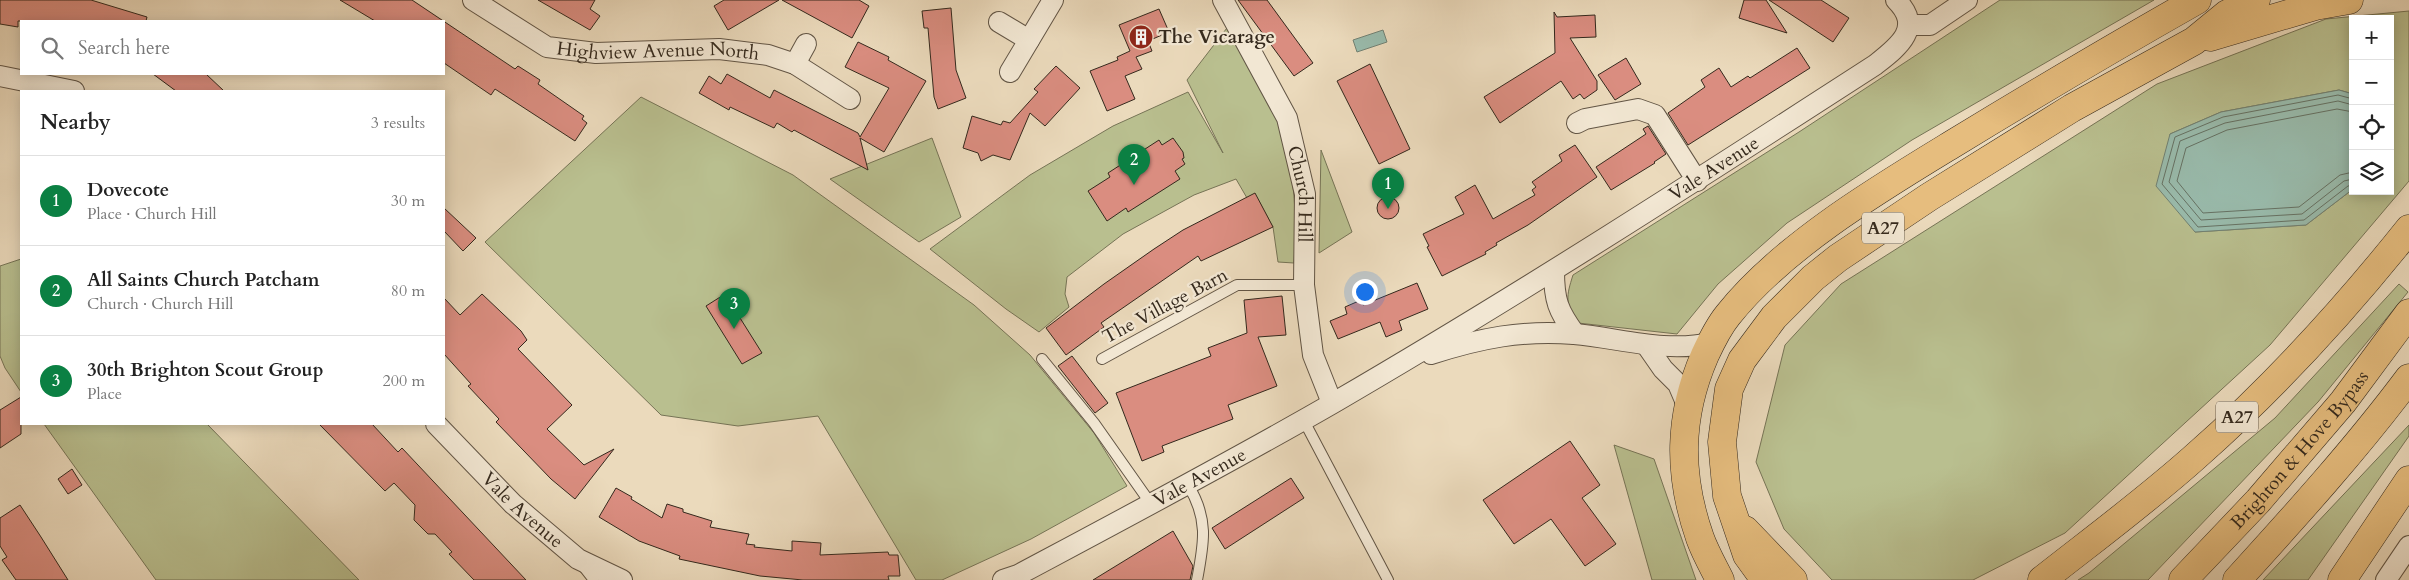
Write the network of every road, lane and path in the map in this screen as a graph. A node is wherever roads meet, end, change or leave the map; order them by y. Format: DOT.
graph roads {
  1 [pos="473,0"];
  2 [pos="1052,0"];
  3 [pos="1223,0"];
  4 [pos="1896,0"];
  5 [pos="1967,0"];
  6 [pos="2197,0"];
  7 [pos="2256,0"];
  8 [pos="2349,0"];
  9 [pos="999,22"];
  10 [pos="1908,25"];
  11 [pos="1029,40"];
  12 [pos="2194,41"];
  13 [pos="806,44"];
  14 [pos="795,64"];
  15 [pos="1010,72"];
  16 [pos="2,78"];
  17 [pos="68,90"];
  18 [pos="850,99"];
  19 [pos="1577,123"];
  20 [pos="1696,181"];
  21 [pos="2409,229"];
  22 [pos="1554,271"];
  23 [pos="1304,285"];
  24 [pos="2409,313"];
  25 [pos="1575,334"];
  26 [pos="1711,343"];
  27 [pos="1648,346"];
  28 [pos="1042,359"];
  29 [pos="1102,359"];
  30 [pos="1394,367"];
  31 [pos="2409,378"];
  32 [pos="1332,403"];
  33 [pos="1687,405"];
  34 [pos="1302,419"];
  35 [pos="437,425"];
  36 [pos="2409,480"];
  37 [pos="1188,485"];
  38 [pos="1151,504"];
  39 [pos="1736,522"];
  40 [pos="2409,546"];
  41 [pos="578,559"];
  42 [pos="594,580"];
  43 [pos="622,580"];
  44 [pos="1003,580"];
  45 [pos="1197,580"];
  46 [pos="1388,580"];
  47 [pos="1720,580"];
  48 [pos="1765,580"];
  49 [pos="1793,580"];
  50 [pos="2042,580"];
  51 [pos="2183,580"];
  52 [pos="2236,580"];
  53 [pos="2342,580"];
  54 [pos="2386,580"];
  1 -- 14 [label="street, Highview Avenue North"];
  2 -- 11 [label="street"];
  3 -- 23 [label="street, Church Hill"];
  4 -- 10 [label="street"];
  5 -- 10 [label="street"];
  6 -- 26 [label="highway, A27"];
  7 -- 12 [label="highway, A27"];
  8 -- 12 [label="highway"];
  9 -- 11 [label="street"];
  10 -- 20 [label="street, Vale Avenue"];
  11 -- 15 [label="street"];
  12 -- 39 [label="highway, A27"];
  13 -- 14 [label="street"];
  14 -- 18 [label="street, Highview Avenue North"];
  16 -- 17 [label="street"];
  19 -- 20 [label="street"];
  20 -- 22 [label="street, Vale Avenue"];
  21 -- 50 [label="highway, A27"];
  22 -- 25 [label="street"];
  22 -- 30 [label="street, Vale Avenue"];
  23 -- 29 [label="lane, The Village Barn"];
  23 -- 32 [label="street, Church Hill"];
  24 -- 51 [label="highway, Brighton & Hove Bypass"];
  25 -- 27 [label="street, Vale Avenue"];
  25 -- 30 [label="street, Vale Avenue"];
  26 -- 27 [label="street, Vale Avenue"];
  26 -- 33 [label="highway, A27"];
  27 -- 33 [label="street"];
  28 -- 38 [label="lane"];
  30 -- 32 [label="street, Vale Avenue"];
  31 -- 52 [label="highway, Brighton & Hove Bypass"];
  32 -- 34 [label="street, Vale Avenue"];
  33 -- 47 [label="highway, A27"];
  34 -- 37 [label="street, Vale Avenue"];
  34 -- 46 [label="lane"];
  35 -- 41 [label="street, Vale Avenue"];
  36 -- 53 [label="highway"];
  37 -- 38 [label="street, Vale Avenue"];
  37 -- 45 [label="lane"];
  38 -- 44 [label="street, Vale Avenue"];
  39 -- 48 [label="highway, A27"];
  39 -- 49 [label="highway"];
  40 -- 54 [label="street"];
  41 -- 42 [label="lane"];
  41 -- 43 [label="street, Vale Avenue"];
}
